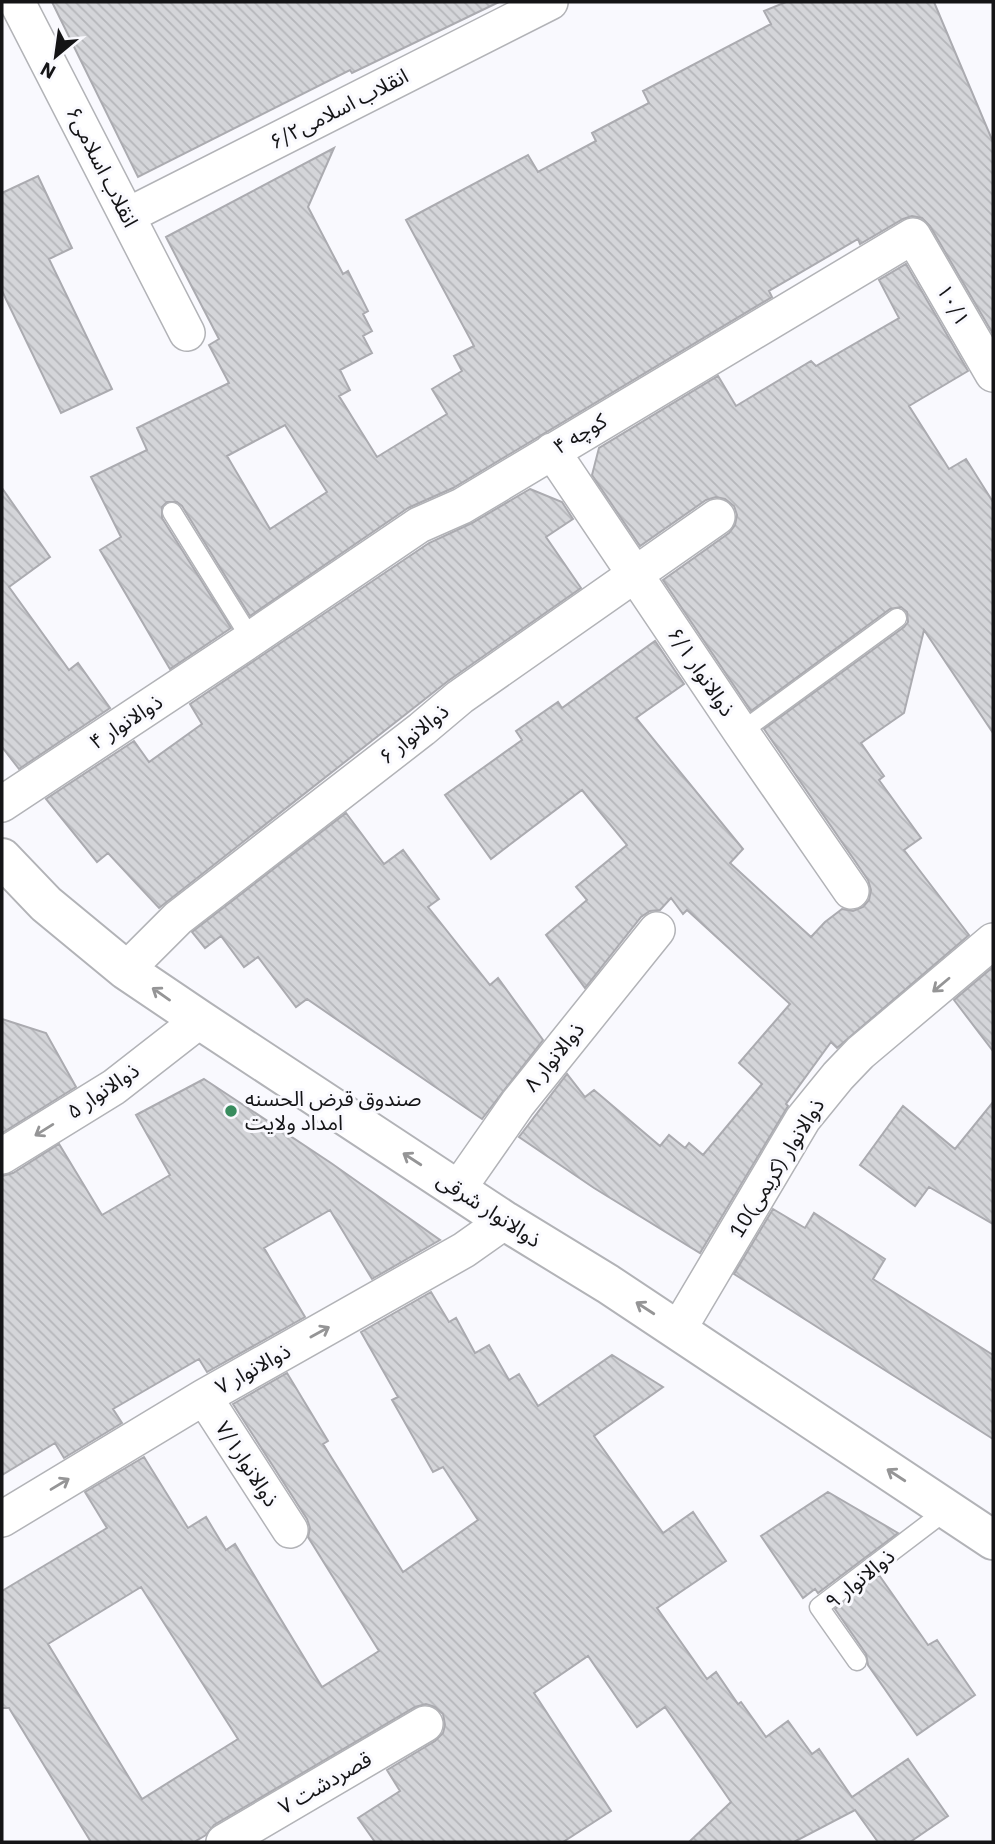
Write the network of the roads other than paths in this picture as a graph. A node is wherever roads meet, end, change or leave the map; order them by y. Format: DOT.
graph roads {
  1 [pos="16,2"];
  2 [pos="550,2"];
  3 [pos="127,216"];
  4 [pos="913,236"];
  5 [pos="187,333"];
  6 [pos="993,374"];
  7 [pos="552,451"];
  8 [pos="172,512"];
  9 [pos="718,517"];
  10 [pos="635,573"];
  11 [pos="897,618"];
  12 [pos="251,639"];
  13 [pos="741,732"];
  14 [pos="2,804"];
  15 [pos="2,858"];
  16 [pos="851,891"];
  17 [pos="657,930"];
  18 [pos="993,941"];
  19 [pos="126,970"];
  20 [pos="200,1020"];
  21 [pos="2,1156"];
  22 [pos="458,1189"];
  23 [pos="505,1221"];
  24 [pos="678,1330"];
  25 [pos="204,1397"];
  26 [pos="948,1509"];
  27 [pos="2,1519"];
  28 [pos="989,1528"];
  29 [pos="290,1530"];
  30 [pos="858,1661"];
  31 [pos="425,1724"];
  32 [pos="224,1842"];
  1 -- 3 [label="street, انقلاب اسلامی۶"];
  2 -- 3 [label="street, انقلاب اسلامی۶/۲"];
  3 -- 5 [label="street, انقلاب اسلامی۶"];
  4 -- 6 [label="street, ۱۰/۱"];
  4 -- 7 [label="street, کوچه ۴"];
  7 -- 10 [label="street, ذوالانوار ۶/۱"];
  7 -- 12 [label="street, کوچه ۴"];
  8 -- 12 [label="lane"];
  9 -- 10 [label="street, ذوالانوار ۶"];
  10 -- 13 [label="street, ذوالانوار ۶/۱"];
  10 -- 19 [label="street, ذوالانوار ۶"];
  11 -- 13 [label="lane"];
  12 -- 14 [label="street, ذوالانوار ۴"];
  13 -- 16 [label="street, ذوالانوار ۶/۱"];
  15 -- 19 [label="street, ذوالانوار شرقی"];
  17 -- 22 [label="street, ذوالانوار ۸"];
  18 -- 24 [label="street, 10ذوالانوار (کریمی), one-way"];
  20 -- 19 [label="street, ذوالانوار شرقی, one-way"];
  20 -- 21 [label="street, ذوالانوار ۵, one-way"];
  22 -- 20 [label="street, ذوالانوار شرقی, one-way"];
  22 -- 23 [label="street, ذوالانوار شرقی"];
  24 -- 23 [label="street, ذوالانوار شرقی, one-way"];
  25 -- 23 [label="street, ذوالانوار ۷, one-way"];
  26 -- 24 [label="street, ذوالانوار شرقی, one-way"];
  27 -- 25 [label="street, ذوالانوار ۷, one-way"];
  25 -- 29 [label="street, ذوالانوار۷/۱"];
  26 -- 28 [label="street, ذوالانوار شرقی"];
  26 -- 30 [label="lane, ذوالانوار ۹"];
  31 -- 32 [label="street, قصردشت ۷"];
}
